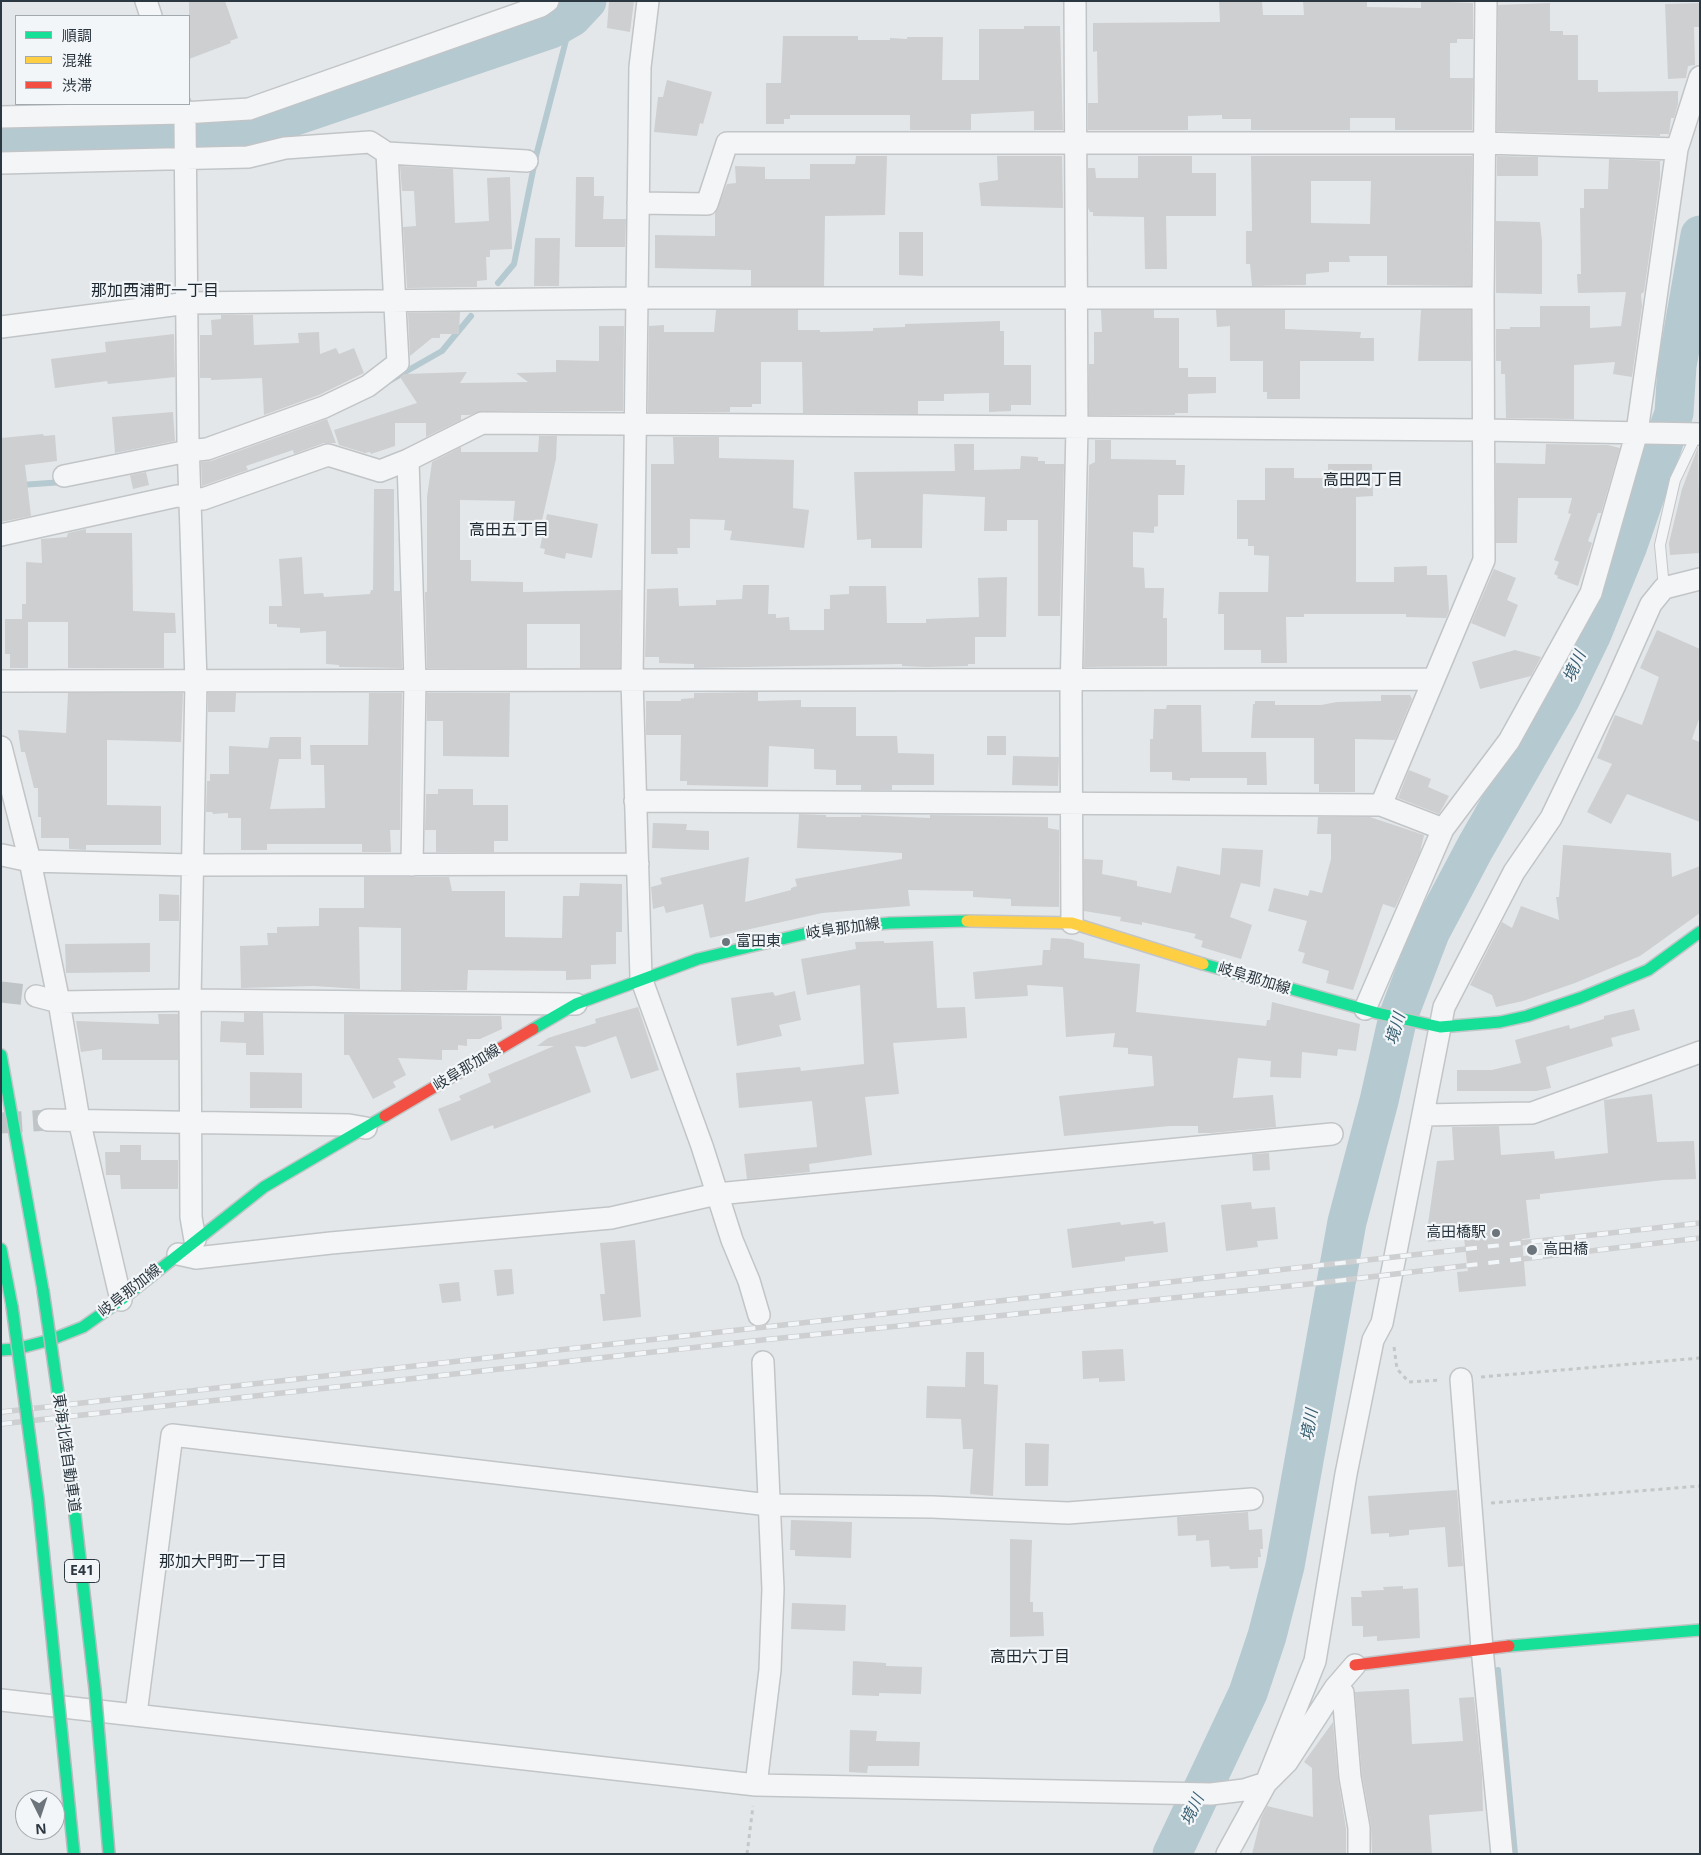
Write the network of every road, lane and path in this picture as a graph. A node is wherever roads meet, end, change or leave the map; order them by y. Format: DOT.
graph roads {
  1 [pos="146,1"];
  2 [pos="548,1"];
  3 [pos="648,1"];
  4 [pos="1075,1"];
  5 [pos="1486,1"];
  6 [pos="151,15"];
  7 [pos="1700,77"];
  8 [pos="182,112"];
  9 [pos="1,117"];
  10 [pos="1075,143"];
  11 [pos="1485,144"];
  12 [pos="1677,148"];
  13 [pos="387,153"];
  14 [pos="185,154"];
  15 [pos="528,161"];
  16 [pos="1,163"];
  17 [pos="638,203"];
  18 [pos="1076,297"];
  19 [pos="638,298"];
  20 [pos="1483,298"];
  21 [pos="394,301"];
  22 [pos="188,303"];
  23 [pos="1,326"];
  24 [pos="635,425"];
  25 [pos="1076,428"];
  26 [pos="1484,430"];
  27 [pos="1638,432"];
  28 [pos="1699,432"];
  29 [pos="188,451"];
  30 [pos="408,460"];
  31 [pos="64,476"];
  32 [pos="190,496"];
  33 [pos="1,536"];
  34 [pos="1700,579"];
  35 [pos="1664,588"];
  36 [pos="415,680"];
  37 [pos="632,680"];
  38 [pos="1072,680"];
  39 [pos="1434,680"];
  40 [pos="1,681"];
  41 [pos="196,681"];
  42 [pos="1,747"];
  43 [pos="636,801"];
  44 [pos="1072,803"];
  45 [pos="1381,805"];
  46 [pos="1443,830"];
  47 [pos="2,855"];
  48 [pos="30,861"];
  49 [pos="638,864"];
  50 [pos="191,865"];
  51 [pos="412,865"];
  52 [pos="1072,923"];
  53 [pos="1699,939"];
  54 [pos="641,978"];
  55 [pos="36,996"];
  56 [pos="190,1000"];
  57 [pos="59,1002"];
  58 [pos="576,1004"];
  59 [pos="1371,1011"];
  60 [pos="1432,1026"];
  61 [pos="1700,1052"];
  62 [pos="1,1055"];
  63 [pos="1423,1115"];
  64 [pos="48,1120"];
  65 [pos="79,1120"];
  66 [pos="190,1122"];
  67 [pos="366,1128"];
  68 [pos="1332,1134"];
  69 [pos="717,1194"];
  70 [pos="195,1240"];
  71 [pos="1,1249"];
  72 [pos="178,1254"];
  73 [pos="121,1300"];
  74 [pos="759,1315"];
  75 [pos="1382,1323"];
  76 [pos="1,1350"];
  77 [pos="1700,1358"];
  78 [pos="763,1362"];
  79 [pos="1462,1379"];
  80 [pos="1700,1486"];
  81 [pos="1252,1499"];
  82 [pos="769,1504"];
  83 [pos="1471,1504"];
  84 [pos="1700,1630"];
  85 [pos="1482,1648"];
  86 [pos="1355,1665"];
  87 [pos="1335,1688"];
  88 [pos="1,1700"];
  89 [pos="136,1714"];
  90 [pos="1266,1784"];
  91 [pos="756,1785"];
  92 [pos="74,1854"];
  93 [pos="109,1854"];
  94 [pos="747,1854"];
  95 [pos="1226,1854"];
  96 [pos="1359,1854"];
  97 [pos="1502,1854"];
  1 -- 6 [label="street"];
  2 -- 8 [label="street"];
  3 -- 17 [label="street"];
  4 -- 10 [label="street"];
  5 -- 11 [label="street"];
  7 -- 12 [label="street"];
  8 -- 9 [label="street"];
  8 -- 14 [label="street"];
  10 -- 11 [label="street"];
  10 -- 17 [label="street"];
  10 -- 18 [label="street"];
  11 -- 12 [label="street"];
  11 -- 20 [label="street"];
  12 -- 27 [label="street"];
  13 -- 14 [label="street"];
  13 -- 15 [label="street"];
  13 -- 21 [label="street"];
  14 -- 16 [label="street"];
  14 -- 22 [label="street"];
  17 -- 19 [label="street"];
  18 -- 19 [label="street"];
  18 -- 20 [label="street"];
  18 -- 25 [label="street"];
  19 -- 21 [label="street"];
  19 -- 24 [label="street"];
  20 -- 26 [label="street"];
  21 -- 22 [label="street"];
  21 -- 29 [label="street"];
  22 -- 23 [label="street"];
  22 -- 29 [label="street"];
  24 -- 25 [label="street"];
  24 -- 30 [label="street"];
  24 -- 37 [label="street"];
  25 -- 26 [label="street"];
  25 -- 38 [label="street"];
  26 -- 27 [label="street"];
  26 -- 39 [label="street"];
  27 -- 28 [label="street"];
  27 -- 46 [label="street"];
  28 -- 35 [label="lane"];
  29 -- 31 [label="street"];
  29 -- 32 [label="street"];
  30 -- 32 [label="street"];
  30 -- 36 [label="street"];
  32 -- 33 [label="street"];
  32 -- 41 [label="street"];
  34 -- 35 [label="street"];
  35 -- 60 [label="street"];
  36 -- 37 [label="street"];
  36 -- 41 [label="street"];
  36 -- 51 [label="street"];
  37 -- 38 [label="street"];
  37 -- 43 [label="street"];
  38 -- 39 [label="street"];
  38 -- 44 [label="street"];
  39 -- 45 [label="street"];
  40 -- 41 [label="street"];
  41 -- 50 [label="street"];
  42 -- 48 [label="street"];
  43 -- 44 [label="street"];
  43 -- 49 [label="street"];
  44 -- 45 [label="street"];
  44 -- 52 [label="street"];
  45 -- 46 [label="street"];
  46 -- 59 [label="street"];
  47 -- 48 [label="street"];
  48 -- 50 [label="street"];
  48 -- 57 [label="street"];
  49 -- 51 [label="street"];
  49 -- 54 [label="street"];
  50 -- 51 [label="street"];
  50 -- 56 [label="street"];
  52 -- 54 [label="main road, 岐阜那加線"];
  52 -- 59 [label="main road, 岐阜那加線"];
  53 -- 60 [label="main road, 岐阜那加線"];
  54 -- 58 [label="main road, 岐阜那加線"];
  54 -- 69 [label="street"];
  55 -- 57 [label="street"];
  56 -- 57 [label="street"];
  56 -- 58 [label="street"];
  56 -- 66 [label="street"];
  57 -- 65 [label="street"];
  58 -- 67 [label="main road, 岐阜那加線"];
  59 -- 60 [label="main road, 岐阜那加線"];
  60 -- 63 [label="street"];
  61 -- 63 [label="street"];
  62 -- 93 [label="main road, 東海北陸自動車道 / E41, bridge"];
  63 -- 75 [label="street"];
  64 -- 65 [label="street"];
  65 -- 66 [label="street"];
  65 -- 73 [label="street"];
  66 -- 67 [label="street"];
  66 -- 70 [label="street"];
  67 -- 70 [label="main road, 岐阜那加線"];
  68 -- 69 [label="street"];
  69 -- 72 [label="street"];
  69 -- 74 [label="street"];
  70 -- 72 [label="main road, 岐阜那加線"];
  71 -- 92 [label="main road, E41, bridge"];
  72 -- 73 [label="main road, 岐阜那加線"];
  73 -- 76 [label="main road, 岐阜那加線"];
  75 -- 79 [label="path"];
  75 -- 90 [label="street"];
  77 -- 79 [label="path"];
  78 -- 82 [label="street"];
  79 -- 83 [label="street"];
  80 -- 83 [label="path"];
  81 -- 82 [label="street"];
  82 -- 89 [label="street"];
  82 -- 91 [label="street"];
  83 -- 85 [label="street"];
  84 -- 85 [label="main road"];
  85 -- 86 [label="main road"];
  85 -- 97 [label="street"];
  86 -- 87 [label="street"];
  87 -- 90 [label="street"];
  87 -- 96 [label="street"];
  88 -- 89 [label="street"];
  89 -- 91 [label="street"];
  90 -- 91 [label="street"];
  90 -- 95 [label="street"];
  91 -- 94 [label="path"];
}
